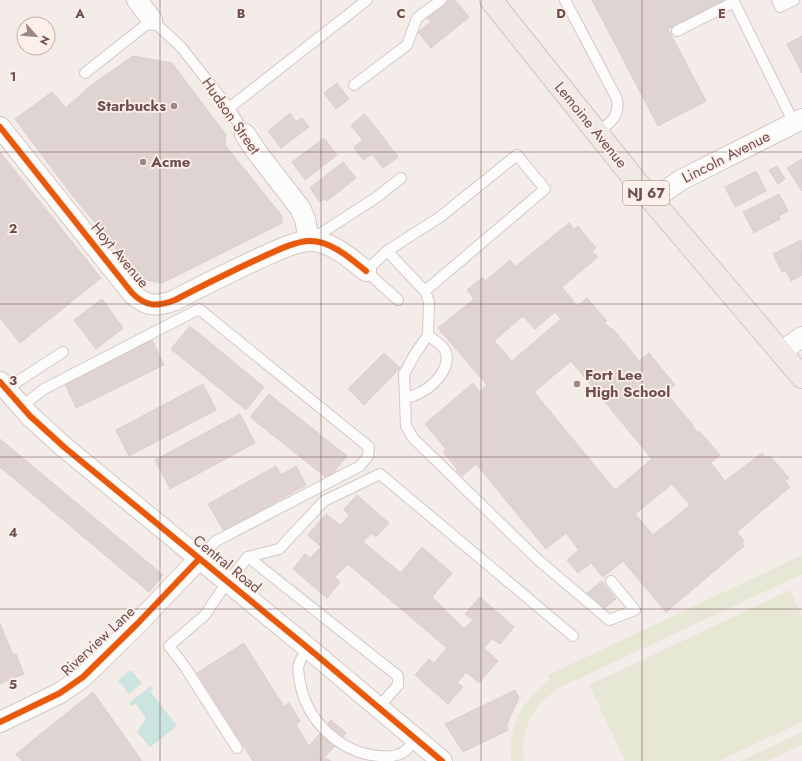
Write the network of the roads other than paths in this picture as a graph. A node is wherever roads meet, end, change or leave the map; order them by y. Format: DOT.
graph roads {
  1 [pos="137,0"];
  2 [pos="367,0"];
  3 [pos="441,0"];
  4 [pos="491,0"];
  5 [pos="565,0"];
  6 [pos="777,0"];
  7 [pos="794,0"];
  8 [pos="152,20"];
  9 [pos="677,30"];
  10 [pos="85,73"];
  11 [pos="354,85"];
  12 [pos="229,108"];
  13 [pos="798,121"];
  14 [pos="0,127"];
  15 [pos="597,133"];
  16 [pos="245,134"];
  17 [pos="401,178"];
  18 [pos="652,200"];
  19 [pos="309,241"];
  20 [pos="387,251"];
  21 [pos="366,271"];
  22 [pos="425,292"];
  23 [pos="398,300"];
  24 [pos="428,336"];
  25 [pos="802,337"];
  26 [pos="63,352"];
  27 [pos="781,352"];
  28 [pos="802,377"];
  29 [pos="3,386"];
  30 [pos="405,398"];
  31 [pos="21,407"];
  32 [pos="248,557"];
  33 [pos="199,558"];
  34 [pos="611,581"];
  35 [pos="227,582"];
  36 [pos="573,636"];
  37 [pos="308,648"];
  38 [pos="378,708"];
  39 [pos="0,722"];
  40 [pos="415,739"];
  41 [pos="237,748"];
  42 [pos="442,761"];
  1 -- 8 [label="street, Hudson Street"];
  2 -- 12 [label="lane"];
  3 -- 11 [label="lane"];
  4 -- 15 [label="main road, Lemoine Avenue / NJ 67"];
  5 -- 15 [label="lane"];
  6 -- 7 [label="lane"];
  8 -- 10 [label="lane"];
  8 -- 12 [label="lane, Hudson Street"];
  9 -- 13 [label="lane"];
  12 -- 16 [label="lane, Hudson Street"];
  13 -- 18 [label="street, Lincoln Avenue"];
  14 -- 19 [label="street, Hoyt Avenue"];
  15 -- 18 [label="main road, Lemoine Avenue / NJ 67"];
  16 -- 19 [label="street, Hudson Street"];
  17 -- 19 [label="lane"];
  18 -- 27 [label="main road, Lemoine Avenue / NJ 67"];
  19 -- 21 [label="street, Hoyt Avenue"];
  20 -- 21 [label="lane"];
  20 -- 22 [label="lane"];
  20 -- 22 [label="lane"];
  21 -- 23 [label="lane"];
  22 -- 24 [label="lane"];
  24 -- 30 [label="lane"];
  24 -- 30 [label="lane"];
  25 -- 27 [label="street"];
  26 -- 29 [label="lane"];
  27 -- 28 [label="main road, Lemoine Avenue / NJ 67"];
  29 -- 31 [label="street, Central Road"];
  30 -- 34 [label="lane"];
  31 -- 33 [label="street, Central Road"];
  31 -- 33 [label="lane"];
  32 -- 35 [label="lane"];
  32 -- 36 [label="lane"];
  32 -- 38 [label="lane"];
  33 -- 35 [label="street, Central Road"];
  33 -- 39 [label="street, Riverview Lane"];
  35 -- 37 [label="street, Central Road"];
  35 -- 41 [label="lane"];
  37 -- 38 [label="street, Central Road"];
  37 -- 40 [label="lane"];
  38 -- 40 [label="street, Central Road"];
  40 -- 42 [label="street, Central Road"];
}
